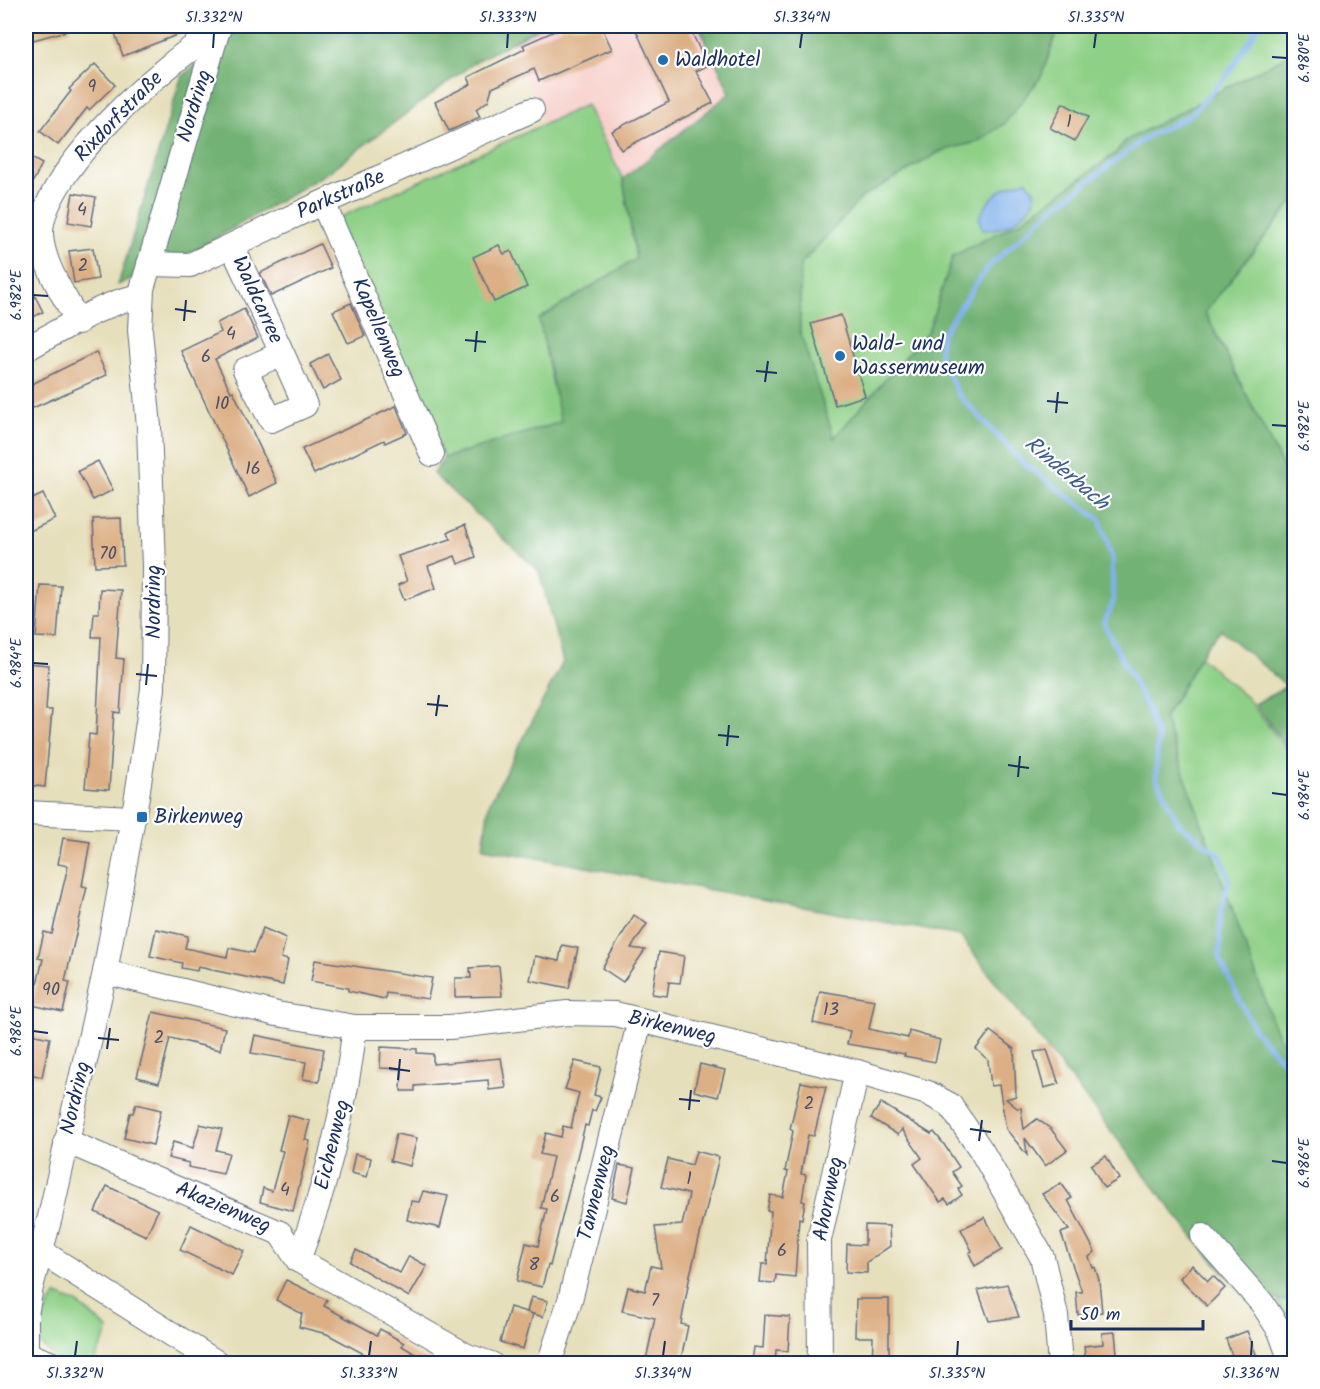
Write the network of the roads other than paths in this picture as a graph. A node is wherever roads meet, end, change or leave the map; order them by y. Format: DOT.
graph roads {
  1 [pos="219,28"];
  2 [pos="531,110"];
  3 [pos="323,203"];
  4 [pos="232,246"];
  5 [pos="149,264"];
  6 [pos="141,297"];
  7 [pos="78,322"];
  8 [pos="26,349"];
  9 [pos="282,353"];
  10 [pos="432,454"];
  11 [pos="26,813"];
  12 [pos="133,818"];
  13 [pos="105,972"];
  14 [pos="640,1020"];
  15 [pos="355,1027"];
  16 [pos="856,1072"];
  17 [pos="66,1141"];
  18 [pos="1203,1236"];
  19 [pos="33,1246"];
  20 [pos="297,1260"];
  21 [pos="26,1354"];
  22 [pos="52,1364"];
  23 [pos="219,1364"];
  24 [pos="491,1364"];
  25 [pos="549,1364"];
  26 [pos="820,1364"];
  27 [pos="1060,1364"];
  28 [pos="1292,1364"];
  1 -- 5 [label="street, Nordring"];
  1 -- 7 [label="street, Rixdorfstraße"];
  2 -- 3 [label="street, Parkstraße"];
  3 -- 4 [label="street, Parkstraße"];
  3 -- 10 [label="street, Kapellenweg"];
  4 -- 5 [label="street, Parkstraße"];
  4 -- 9 [label="street, Waldcarree"];
  5 -- 6 [label="street, Nordring"];
  6 -- 7 [label="street"];
  6 -- 12 [label="street, Nordring"];
  7 -- 8 [label="street"];
  11 -- 12 [label="street"];
  12 -- 13 [label="street, Nordring"];
  13 -- 15 [label="street, Birkenweg"];
  13 -- 17 [label="street, Nordring"];
  14 -- 15 [label="street, Birkenweg"];
  14 -- 16 [label="street, Birkenweg"];
  14 -- 25 [label="street, Tannenweg"];
  15 -- 20 [label="street, Eichenweg"];
  16 -- 26 [label="street, Ahornweg"];
  16 -- 27 [label="street, Birkenweg"];
  17 -- 19 [label="street, Nordring"];
  17 -- 20 [label="street, Akazienweg"];
  18 -- 28 [label="street"];
  19 -- 21 [label="street, Nordring"];
  19 -- 23 [label="street"];
  20 -- 24 [label="street, Akazienweg"];
  21 -- 22 [label="street"];
}
